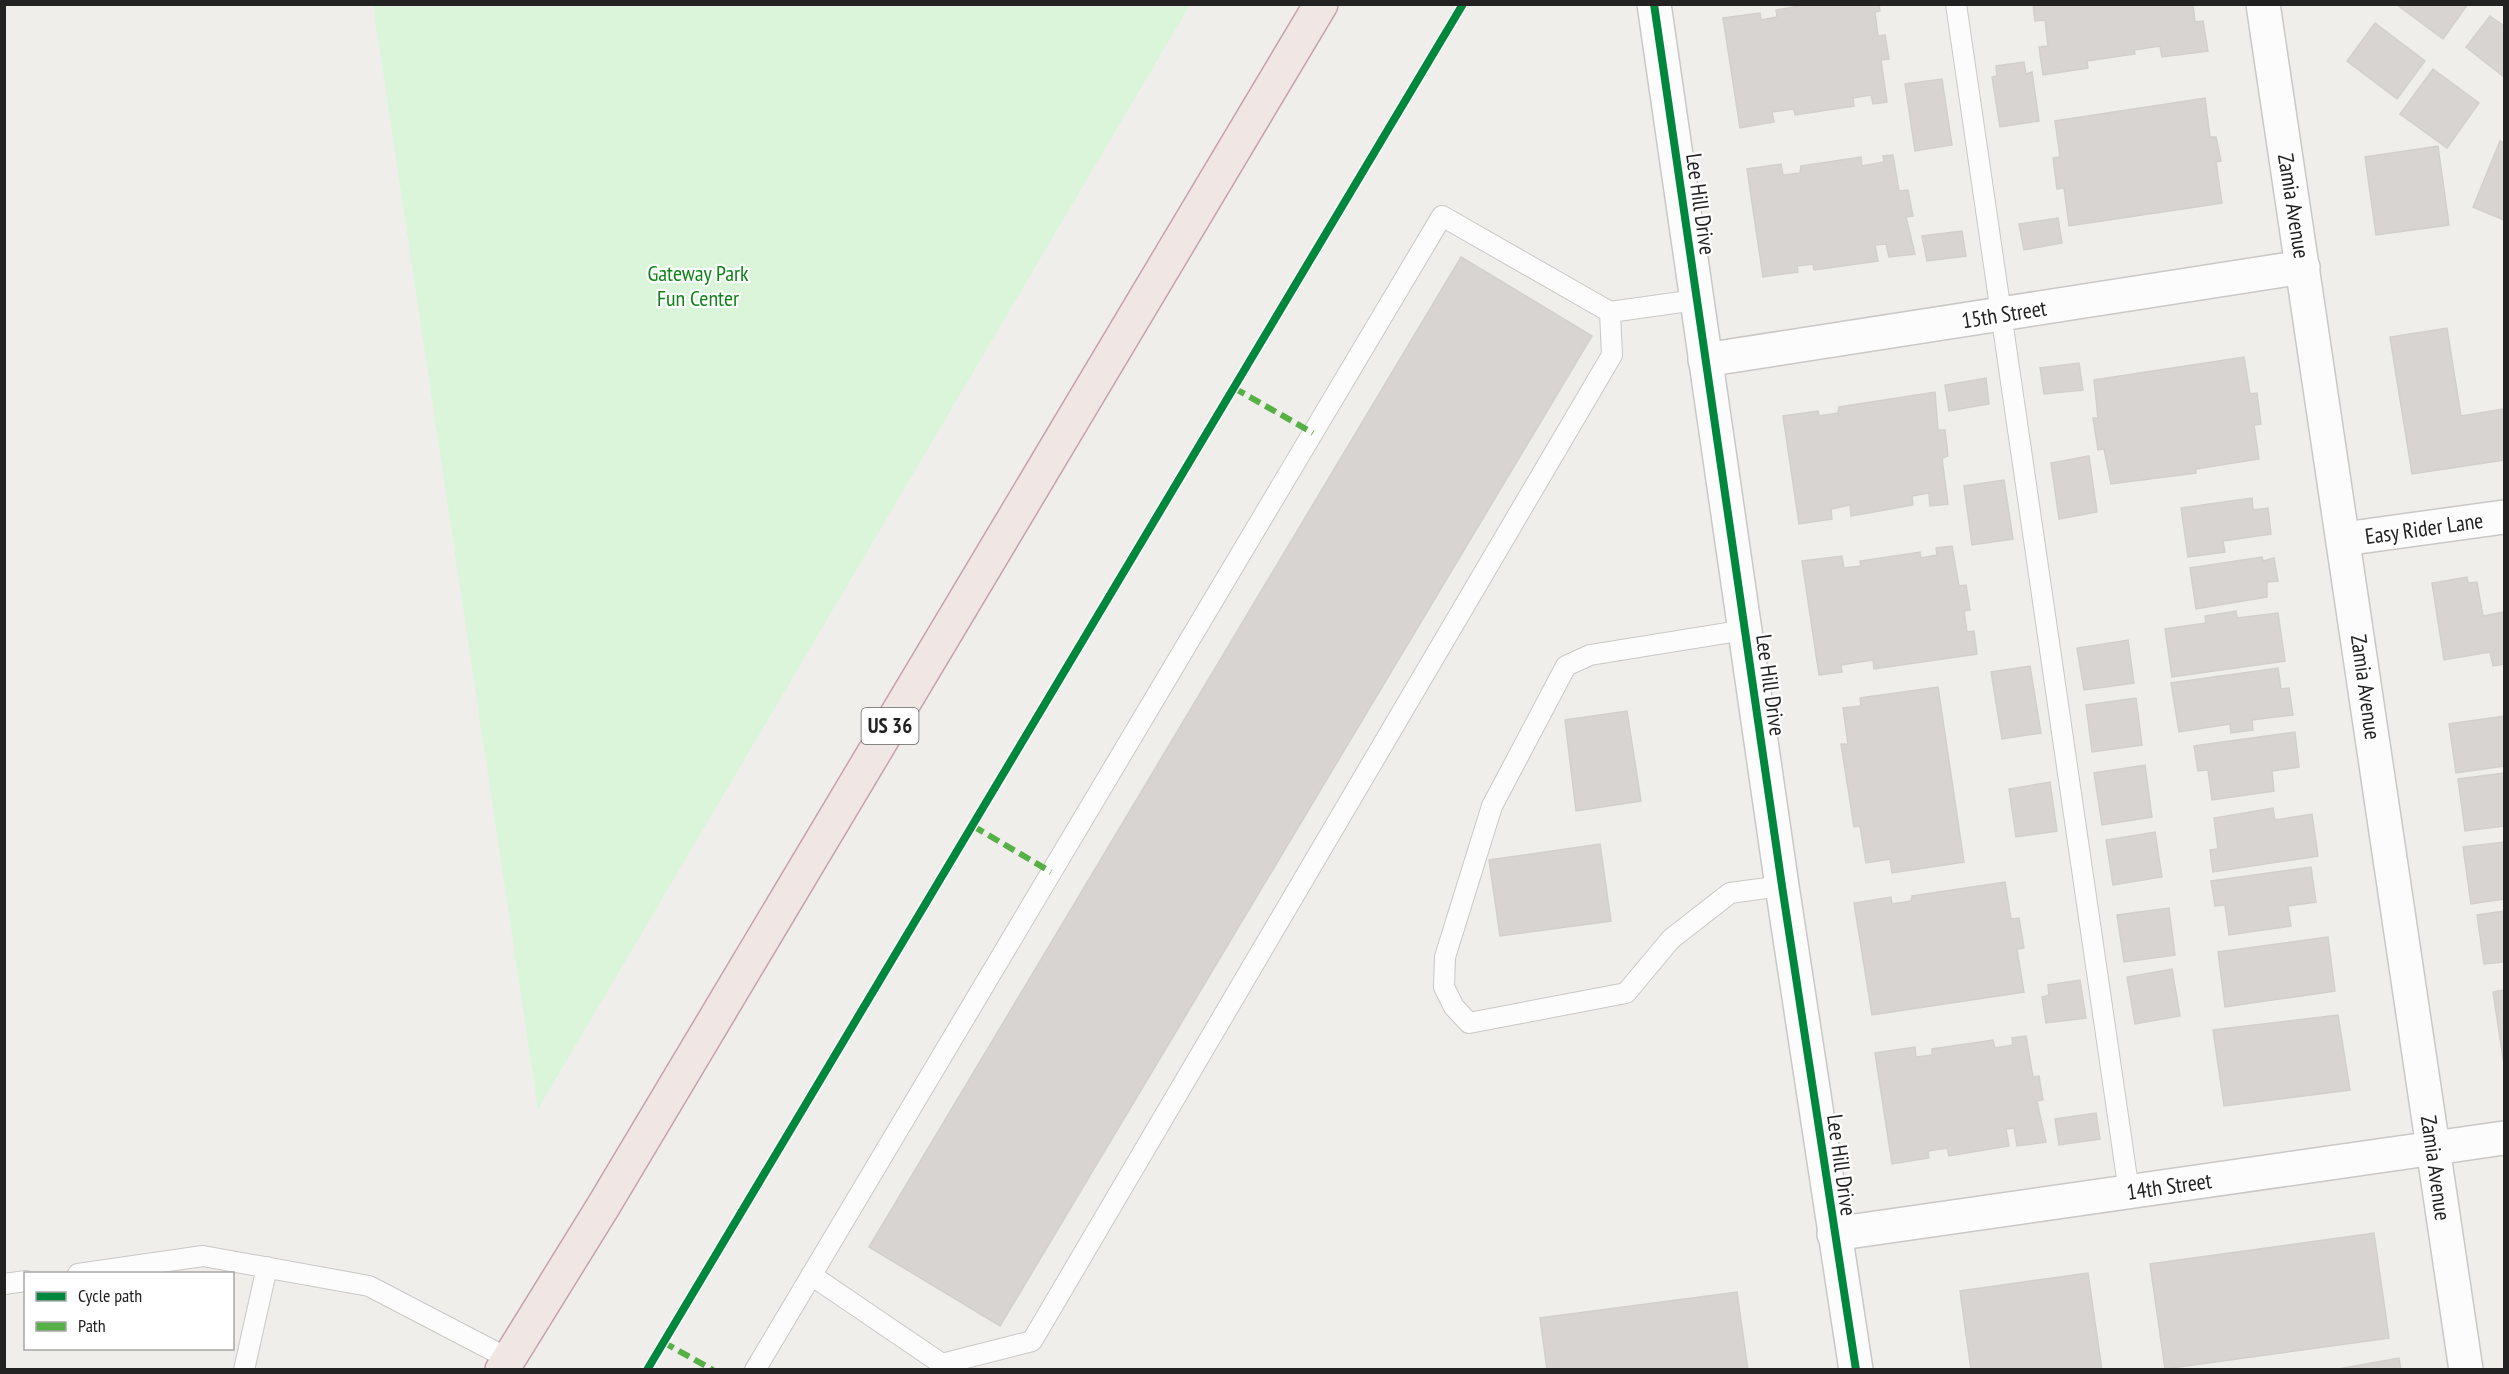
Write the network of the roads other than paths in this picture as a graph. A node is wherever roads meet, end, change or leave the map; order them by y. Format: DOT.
graph roads {
  1 [pos="1321,4"];
  2 [pos="1654,4"];
  3 [pos="1956,4"];
  4 [pos="2263,4"];
  5 [pos="2303,267"];
  6 [pos="1696,300"];
  7 [pos="1610,312"];
  8 [pos="2002,315"];
  9 [pos="1705,360"];
  10 [pos="2505,517"];
  11 [pos="2344,539"];
  12 [pos="1745,630"];
  13 [pos="1782,886"];
  14 [pos="2505,1138"];
  15 [pos="2433,1148"];
  16 [pos="2129,1192"];
  17 [pos="1834,1234"];
  18 [pos="267,1267"];
  19 [pos="92,1272"];
  20 [pos="811,1275"];
  21 [pos="24,1281"];
  22 [pos="4,1284"];
  23 [pos="506,1364"];
  24 [pos="244,1370"];
  25 [pos="755,1370"];
  26 [pos="1856,1370"];
  27 [pos="2466,1370"];
  1 -- 23 [label="highway, US 36"];
  2 -- 6 [label="street, Lee Hill Drive"];
  3 -- 8 [label="lane"];
  4 -- 5 [label="street, Zamia Avenue"];
  5 -- 8 [label="street, 15th Street"];
  5 -- 11 [label="street, Zamia Avenue"];
  6 -- 7 [label="lane"];
  6 -- 9 [label="street, Lee Hill Drive"];
  7 -- 20 [label="lane"];
  7 -- 20 [label="lane"];
  8 -- 9 [label="street, 15th Street"];
  8 -- 16 [label="lane"];
  9 -- 12 [label="street, Lee Hill Drive"];
  10 -- 11 [label="street, Easy Rider Lane"];
  11 -- 15 [label="street, Zamia Avenue"];
  12 -- 13 [label="street, Lee Hill Drive"];
  12 -- 13 [label="lane"];
  13 -- 17 [label="street, Lee Hill Drive"];
  14 -- 15 [label="street, 14th Street"];
  15 -- 16 [label="street, 14th Street"];
  15 -- 27 [label="street, Zamia Avenue"];
  16 -- 17 [label="street, 14th Street"];
  17 -- 26 [label="street, Lee Hill Drive"];
  18 -- 19 [label="lane"];
  18 -- 23 [label="lane"];
  18 -- 24 [label="lane"];
  20 -- 25 [label="lane"];
  21 -- 22 [label="lane"];
}
